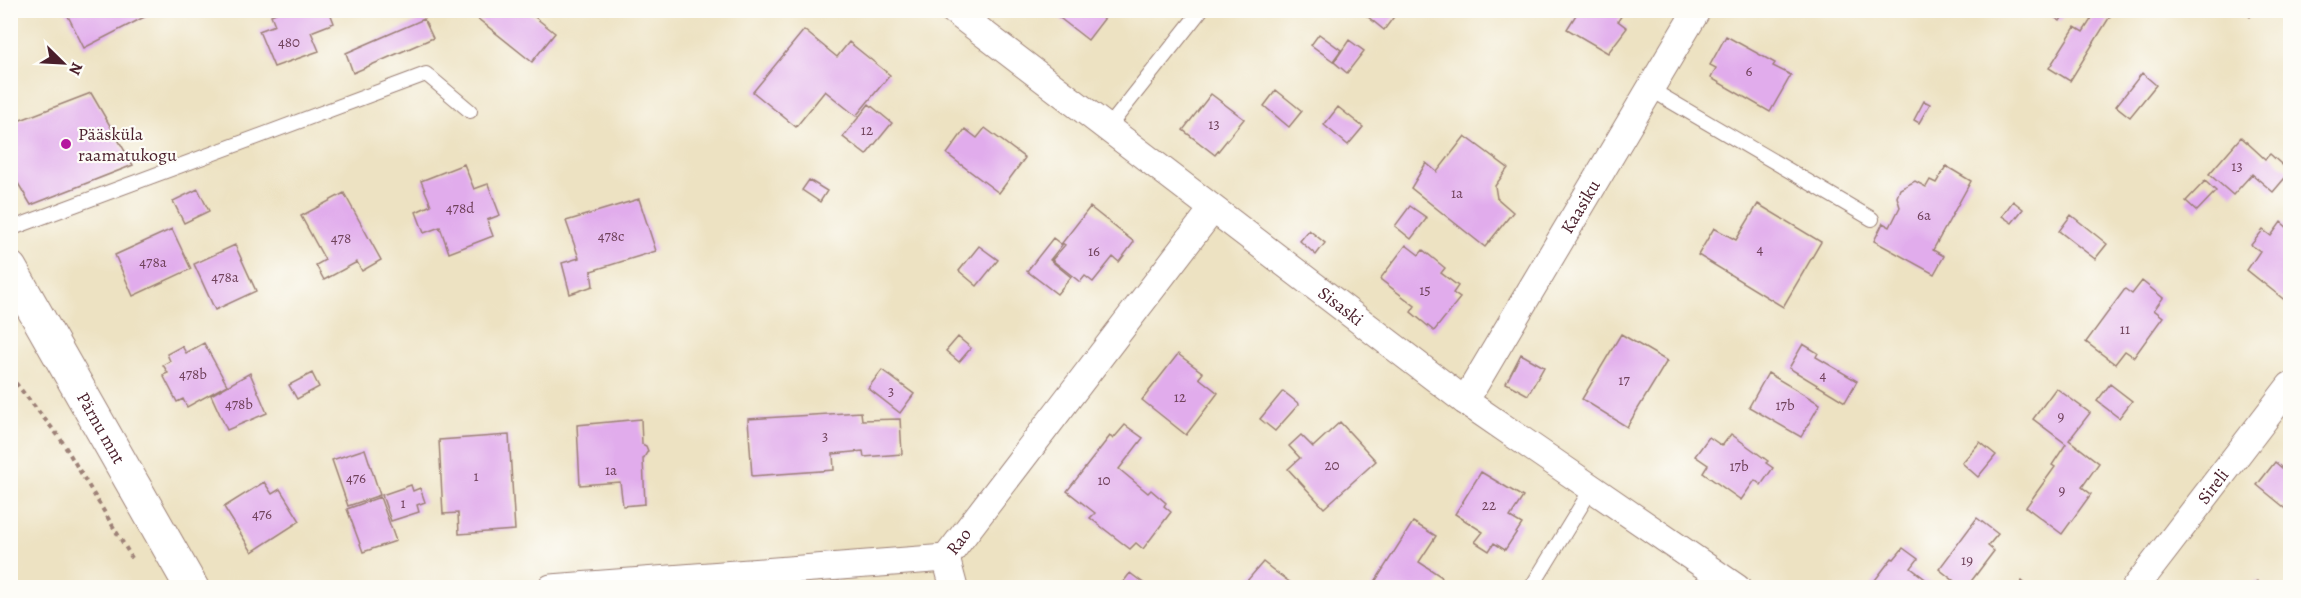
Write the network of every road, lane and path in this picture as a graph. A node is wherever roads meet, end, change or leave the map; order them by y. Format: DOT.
graph roads {
  1 [pos="953,10"];
  2 [pos="1201,10"];
  3 [pos="1697,10"];
  4 [pos="1650,89"];
  5 [pos="470,111"];
  6 [pos="1107,129"];
  7 [pos="1212,210"];
  8 [pos="1872,219"];
  9 [pos="10,229"];
  10 [pos="10,268"];
  11 [pos="10,376"];
  12 [pos="2290,386"];
  13 [pos="1465,401"];
  14 [pos="1592,489"];
  15 [pos="946,558"];
  16 [pos="137,567"];
  17 [pos="192,588"];
  18 [pos="550,588"];
  19 [pos="954,588"];
  20 [pos="1531,588"];
  21 [pos="1737,588"];
  22 [pos="2135,588"];
  1 -- 6 [label="street, Sisaski"];
  2 -- 6 [label="lane"];
  3 -- 4 [label="street, Kaasiku"];
  4 -- 8 [label="lane"];
  4 -- 13 [label="street, Kaasiku"];
  5 -- 9 [label="lane"];
  6 -- 7 [label="street, Sisaski"];
  7 -- 13 [label="street, Sisaski"];
  7 -- 15 [label="street, Rao"];
  10 -- 17 [label="main road, Pärnu mnt"];
  11 -- 16 [label="path"];
  12 -- 22 [label="street, Sireli"];
  13 -- 14 [label="street, Sisaski"];
  14 -- 20 [label="lane"];
  14 -- 21 [label="street, Sisaski"];
  15 -- 18 [label="street, Rao"];
  15 -- 19 [label="street"];
}
